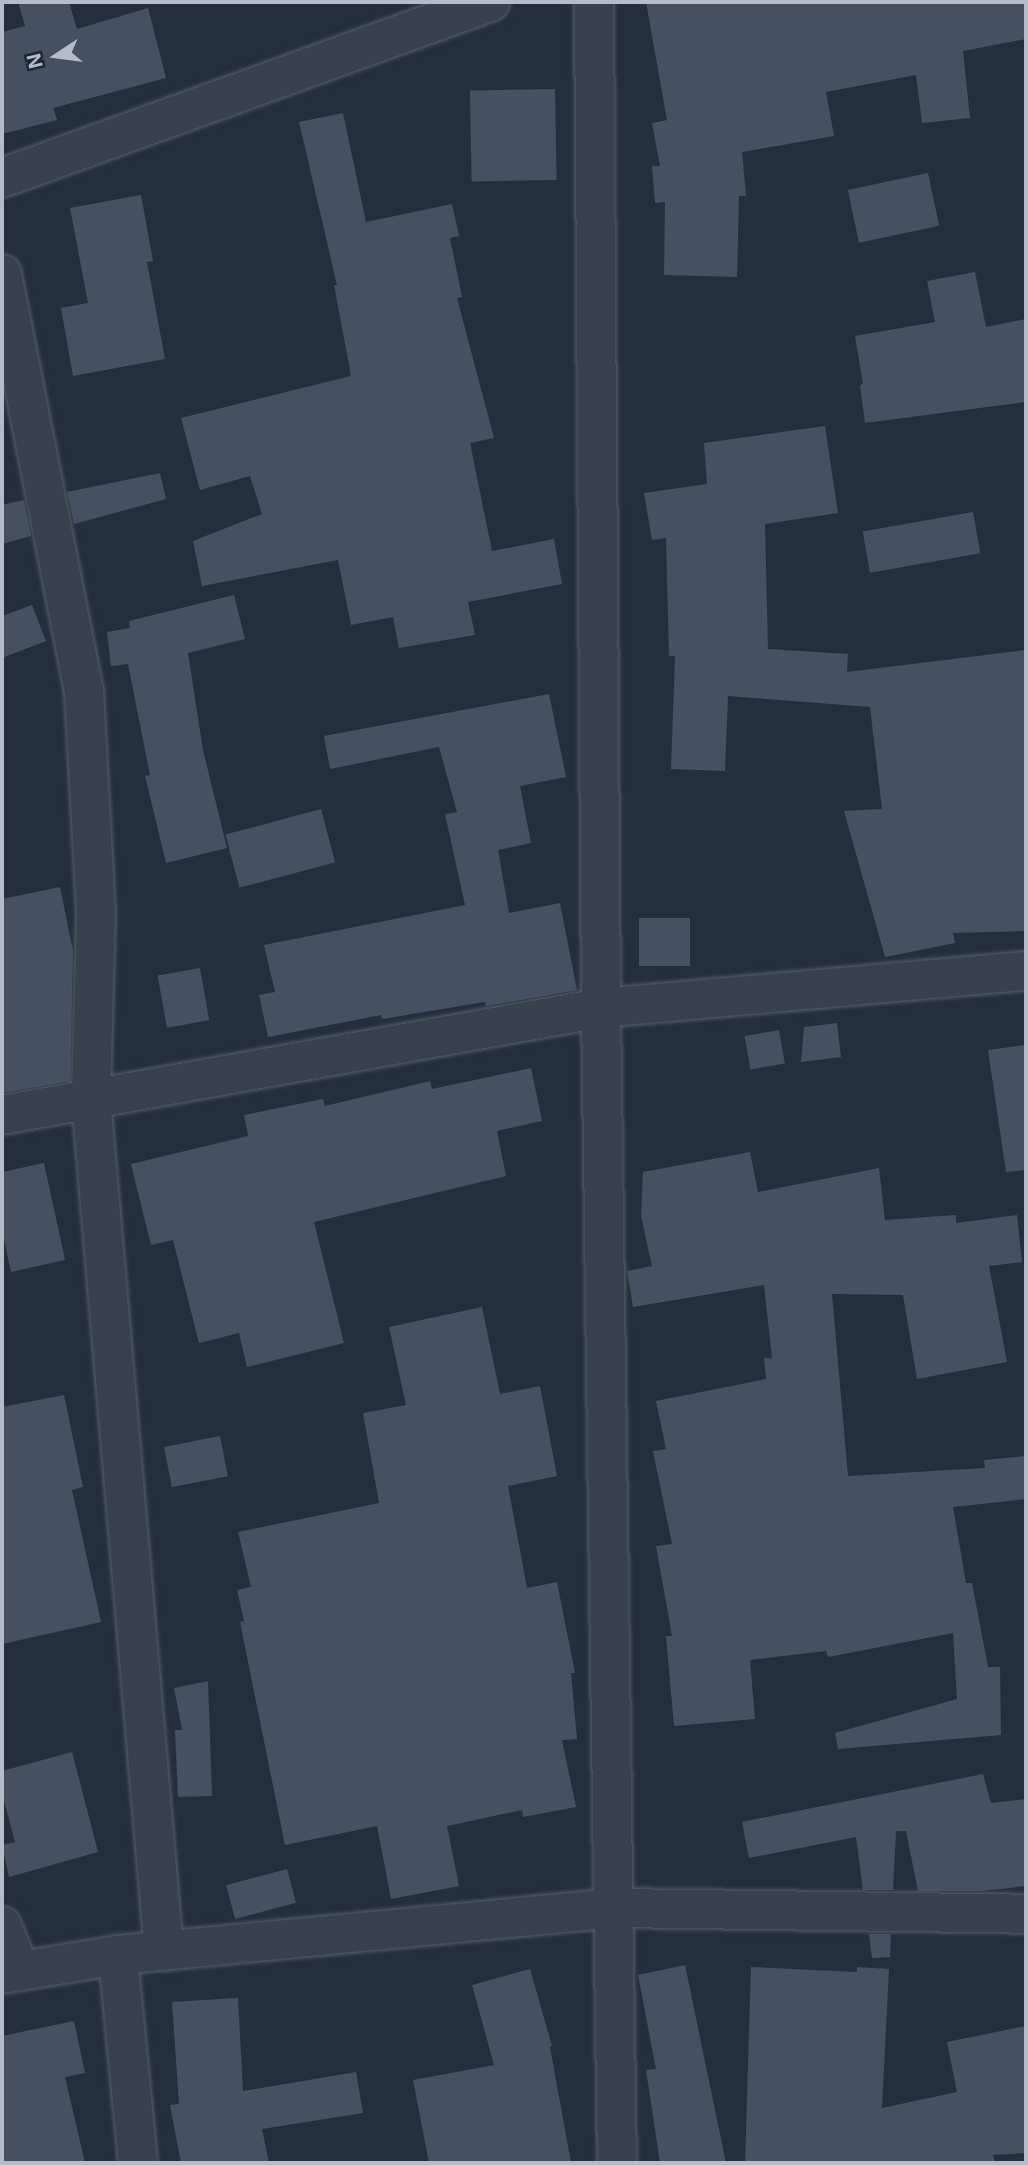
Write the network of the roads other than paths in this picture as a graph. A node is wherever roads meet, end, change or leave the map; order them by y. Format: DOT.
graph roads {
  1 [pos="489,2"];
  2 [pos="594,2"];
  3 [pos="2,178"];
  4 [pos="2,274"];
  5 [pos="1026,971"];
  6 [pos="601,1008"];
  7 [pos="91,1098"];
  8 [pos="2,1115"];
  9 [pos="616,1908"];
  10 [pos="1026,1914"];
  11 [pos="2,1926"];
  12 [pos="164,1951"];
  13 [pos="118,1955"];
  14 [pos="11,1972"];
  15 [pos="138,2163"];
  16 [pos="617,2163"];
  1 -- 3 [label="street"];
  2 -- 6 [label="street"];
  4 -- 7 [label="street"];
  5 -- 6 [label="street"];
  6 -- 7 [label="street"];
  6 -- 9 [label="street"];
  7 -- 8 [label="street"];
  7 -- 12 [label="street"];
  9 -- 10 [label="street"];
  9 -- 12 [label="street"];
  9 -- 16 [label="street"];
  11 -- 14 [label="street"];
  12 -- 13 [label="street"];
  13 -- 14 [label="street"];
  13 -- 15 [label="street"];
}
